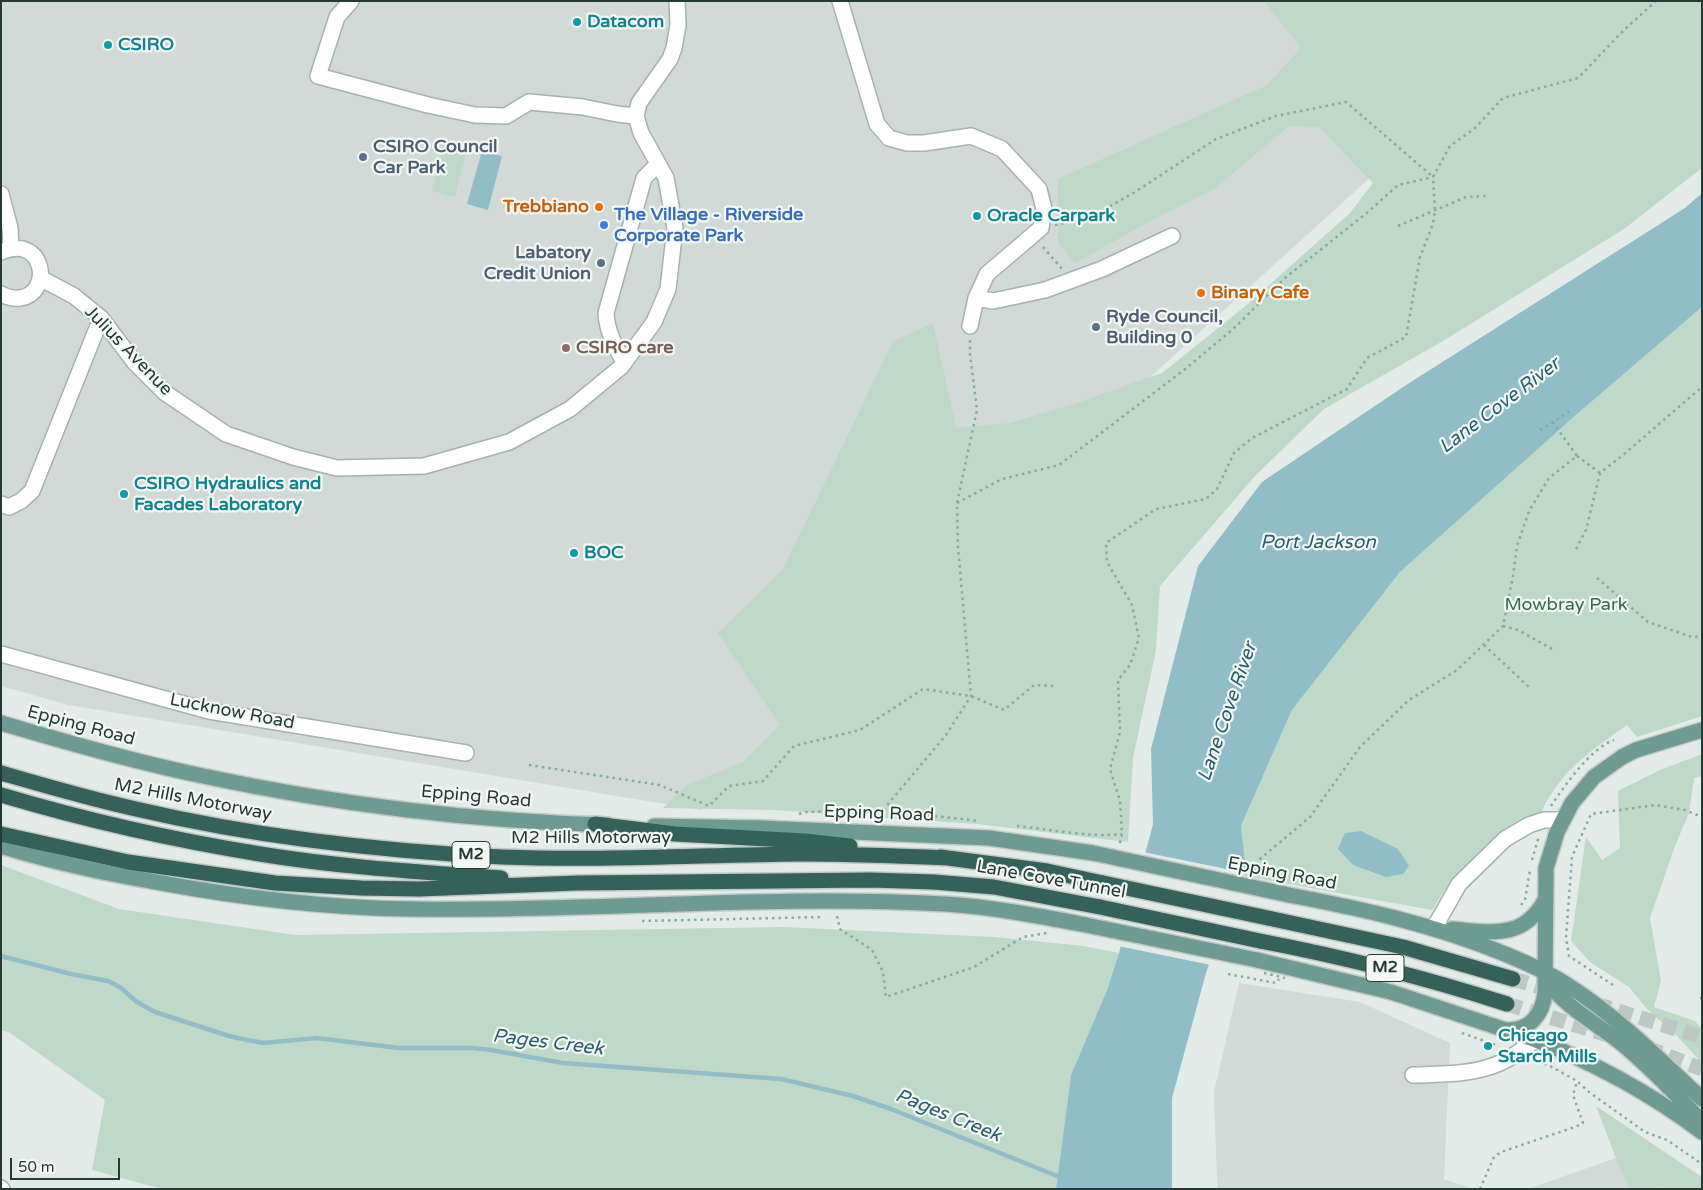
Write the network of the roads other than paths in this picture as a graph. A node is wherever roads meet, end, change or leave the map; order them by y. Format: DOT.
graph roads {
  1 [pos="351,1"];
  2 [pos="677,1"];
  3 [pos="840,1"];
  4 [pos="636,116"];
  5 [pos="658,164"];
  6 [pos="1,194"];
  7 [pos="1172,236"];
  8 [pos="6,250"];
  9 [pos="40,278"];
  10 [pos="1,294"];
  11 [pos="976,298"];
  12 [pos="101,318"];
  13 [pos="970,326"];
  14 [pos="624,362"];
  15 [pos="1,504"];
  16 [pos="1,654"];
  17 [pos="1,723"];
  18 [pos="1702,730"];
  19 [pos="466,753"];
  20 [pos="1,773"];
  21 [pos="1,795"];
  22 [pos="1562,820"];
  23 [pos="595,824"];
  24 [pos="1,834"];
  25 [pos="1,846"];
  26 [pos="949,858"];
  27 [pos="577,883"];
  28 [pos="1545,900"];
  29 [pos="1435,928"];
  30 [pos="1544,975"];
  31 [pos="1513,979"];
  32 [pos="1507,1004"];
  33 [pos="1504,1030"];
  34 [pos="1536,1040"];
  35 [pos="1412,1075"];
  36 [pos="1702,1099"];
  37 [pos="1702,1122"];
  38 [pos="1702,1132"];
  1 -- 4 [label="street"];
  2 -- 4 [label="street"];
  3 -- 11 [label="street"];
  4 -- 5 [label="street, Julius Avenue"];
  5 -- 14 [label="street"];
  5 -- 14 [label="street, Julius Avenue"];
  6 -- 8 [label="street"];
  7 -- 11 [label="street"];
  8 -- 9 [label="street"];
  9 -- 10 [label="street"];
  9 -- 12 [label="street, Julius Avenue"];
  11 -- 13 [label="street"];
  12 -- 14 [label="street, Julius Avenue"];
  12 -- 15 [label="street"];
  16 -- 19 [label="street, Lucknow Road"];
  17 -- 23 [label="main road, Epping Road"];
  18 -- 22 [label="main road"];
  20 -- 26 [label="highway, M2 Hills Motorway / M2"];
  21 -- 27 [label="highway, M2"];
  22 -- 28 [label="main road"];
  22 -- 29 [label="street"];
  23 -- 26 [label="highway, M2"];
  23 -- 29 [label="main road, Epping Road, bridge"];
  24 -- 27 [label="highway, M2"];
  25 -- 33 [label="main road, bridge"];
  26 -- 31 [label="highway, Lane Cove Tunnel / M2, bridge"];
  27 -- 32 [label="highway, Lane Cove Tunnel / M2, bridge"];
  28 -- 29 [label="main road"];
  28 -- 30 [label="main road"];
  29 -- 30 [label="main road, Epping Road"];
  30 -- 33 [label="main road"];
  30 -- 36 [label="main road, Epping Road"];
  30 -- 37 [label="main road"];
  33 -- 34 [label="main road"];
  34 -- 35 [label="street"];
  34 -- 38 [label="main road"];
}
